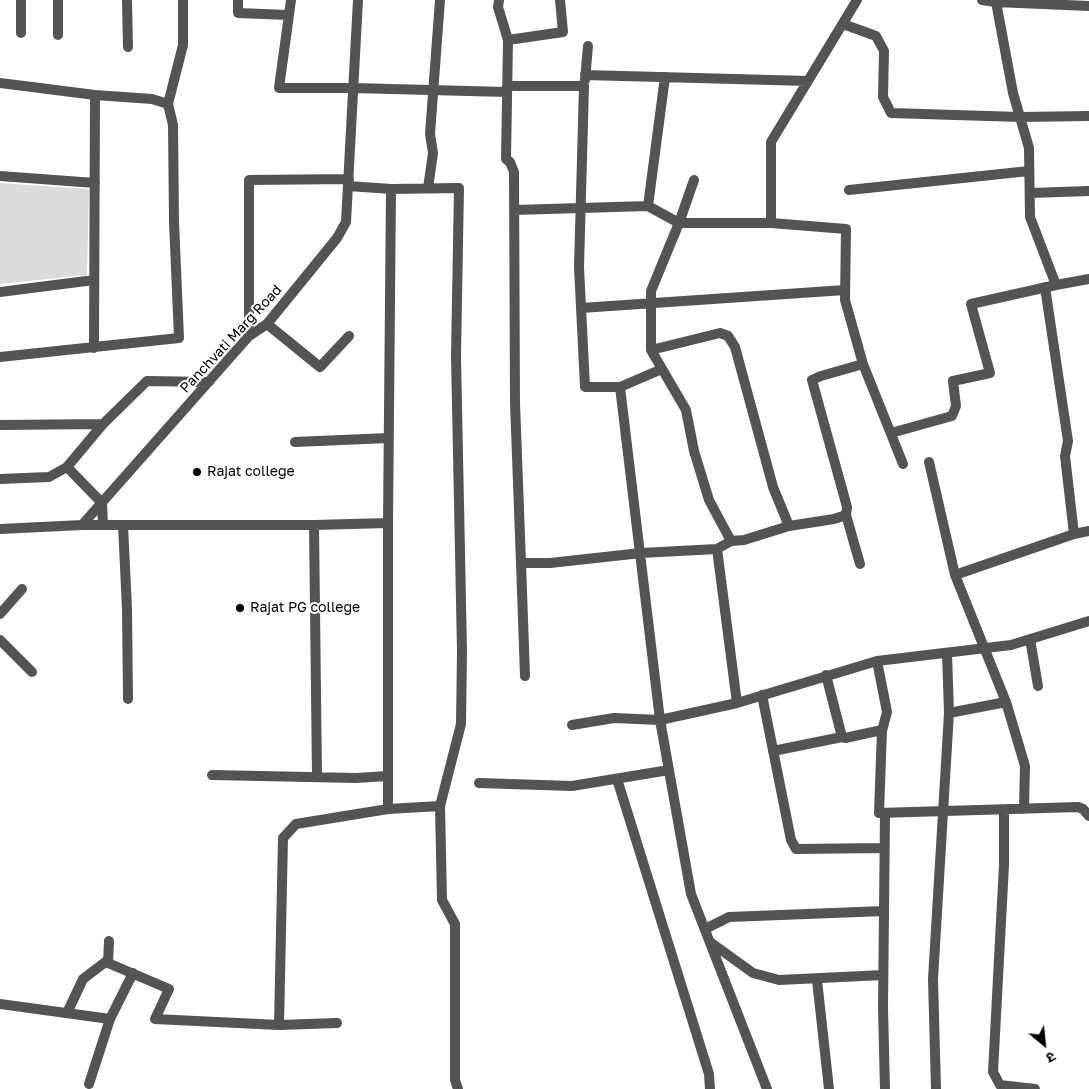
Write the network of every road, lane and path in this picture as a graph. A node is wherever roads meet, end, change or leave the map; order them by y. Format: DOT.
graph roads {
  1 [pos="21,0"];
  2 [pos="58,0"];
  3 [pos="127,0"];
  4 [pos="183,0"];
  5 [pos="238,0"];
  6 [pos="291,0"];
  7 [pos="358,0"];
  8 [pos="440,0"];
  9 [pos="499,0"];
  10 [pos="560,0"];
  11 [pos="857,0"];
  12 [pos="982,0"];
  13 [pos="996,1"];
  14 [pos="1089,6"];
  15 [pos="288,14"];
  16 [pos="843,24"];
  17 [pos="22,33"];
  18 [pos="58,35"];
  19 [pos="508,40"];
  20 [pos="588,46"];
  21 [pos="128,47"];
  22 [pos="585,75"];
  23 [pos="666,77"];
  24 [pos="808,81"];
  25 [pos="0,83"];
  26 [pos="584,86"];
  27 [pos="353,88"];
  28 [pos="507,89"];
  29 [pos="434,90"];
  30 [pos="95,95"];
  31 [pos="168,104"];
  32 [pos="1089,116"];
  33 [pos="1020,117"];
  34 [pos="1029,172"];
  35 [pos="0,176"];
  36 [pos="694,180"];
  37 [pos="95,183"];
  38 [pos="349,183"];
  39 [pos="428,188"];
  40 [pos="391,189"];
  41 [pos="849,190"];
  42 [pos="1089,191"];
  43 [pos="1030,193"];
  44 [pos="648,206"];
  45 [pos="580,208"];
  46 [pos="514,210"];
  47 [pos="678,223"];
  48 [pos="771,223"];
  49 [pos="1089,278"];
  50 [pos="94,280"];
  51 [pos="1056,285"];
  52 [pos="1045,287"];
  53 [pos="846,290"];
  54 [pos="0,292"];
  55 [pos="651,303"];
  56 [pos="581,308"];
  57 [pos="268,324"];
  58 [pos="249,336"];
  59 [pos="349,336"];
  60 [pos="94,348"];
  61 [pos="651,350"];
  62 [pos="0,358"];
  63 [pos="863,364"];
  64 [pos="662,369"];
  65 [pos="209,382"];
  66 [pos="620,387"];
  67 [pos="103,424"];
  68 [pos="0,425"];
  69 [pos="891,433"];
  70 [pos="389,438"];
  71 [pos="295,442"];
  72 [pos="929,462"];
  73 [pos="904,464"];
  74 [pos="67,467"];
  75 [pos="0,479"];
  76 [pos="102,503"];
  77 [pos="846,515"];
  78 [pos="388,523"];
  79 [pos="82,525"];
  80 [pos="102,525"];
  81 [pos="124,525"];
  82 [pos="314,525"];
  83 [pos="789,526"];
  84 [pos="0,529"];
  85 [pos="1089,531"];
  86 [pos="1074,534"];
  87 [pos="731,541"];
  88 [pos="717,549"];
  89 [pos="641,553"];
  90 [pos="520,563"];
  91 [pos="860,564"];
  92 [pos="955,575"];
  93 [pos="22,589"];
  94 [pos="0,614"];
  95 [pos="1089,621"];
  96 [pos="1030,639"];
  97 [pos="0,640"];
  98 [pos="983,648"];
  99 [pos="947,653"];
  100 [pos="877,661"];
  101 [pos="32,672"];
  102 [pos="826,675"];
  103 [pos="525,676"];
  104 [pos="1038,686"];
  105 [pos="762,695"];
  106 [pos="128,699"];
  107 [pos="1006,702"];
  108 [pos="737,703"];
  109 [pos="950,713"];
  110 [pos="660,720"];
  111 [pos="572,725"];
  112 [pos="882,731"];
  113 [pos="842,736"];
  114 [pos="773,752"];
  115 [pos="669,770"];
  116 [pos="212,775"];
  117 [pos="317,776"];
  118 [pos="388,776"];
  119 [pos="617,779"];
  120 [pos="479,783"];
  121 [pos="440,806"];
  122 [pos="388,809"];
  123 [pos="1024,809"];
  124 [pos="1004,810"];
  125 [pos="942,812"];
  126 [pos="885,814"];
  127 [pos="1089,816"];
  128 [pos="884,848"];
  129 [pos="884,911"];
  130 [pos="705,929"];
  131 [pos="109,941"];
  132 [pos="710,942"];
  133 [pos="108,960"];
  134 [pos="133,973"];
  135 [pos="883,976"];
  136 [pos="817,980"];
  137 [pos="0,1004"];
  138 [pos="67,1013"];
  139 [pos="110,1019"];
  140 [pos="336,1023"];
  141 [pos="279,1024"];
  142 [pos="89,1084"];
  143 [pos="458,1089"];
  144 [pos="710,1089"];
  145 [pos="767,1089"];
  146 [pos="829,1089"];
  147 [pos="885,1089"];
  148 [pos="936,1089"];
  149 [pos="1035,1089"];
  1 -- 17 [label="street"];
  2 -- 18 [label="street"];
  3 -- 21 [label="street"];
  4 -- 31 [label="street"];
  5 -- 15 [label="street"];
  6 -- 15 [label="street"];
  7 -- 27 [label="street, Panchvati Marg Road"];
  8 -- 29 [label="street"];
  9 -- 19 [label="street"];
  10 -- 19 [label="street"];
  11 -- 16 [label="street"];
  12 -- 13 [label="street"];
  13 -- 14 [label="street"];
  13 -- 33 [label="street"];
  15 -- 27 [label="street"];
  16 -- 24 [label="street"];
  16 -- 33 [label="street"];
  19 -- 28 [label="street"];
  20 -- 22 [label="street"];
  22 -- 23 [label="street"];
  22 -- 26 [label="street"];
  23 -- 24 [label="street"];
  23 -- 44 [label="street"];
  24 -- 48 [label="street"];
  25 -- 30 [label="street"];
  26 -- 28 [label="street"];
  26 -- 45 [label="street"];
  27 -- 29 [label="street"];
  27 -- 38 [label="street, Panchvati Marg Road"];
  28 -- 29 [label="street"];
  28 -- 46 [label="street"];
  29 -- 39 [label="street"];
  30 -- 31 [label="street"];
  30 -- 37 [label="street"];
  31 -- 60 [label="street"];
  32 -- 33 [label="street"];
  33 -- 34 [label="street"];
  34 -- 41 [label="street"];
  34 -- 43 [label="street"];
  35 -- 37 [label="street"];
  36 -- 47 [label="street"];
  37 -- 50 [label="street"];
  38 -- 40 [label="street"];
  38 -- 57 [label="street, Panchvati Marg Road"];
  38 -- 58 [label="street"];
  39 -- 40 [label="street"];
  39 -- 121 [label="street"];
  40 -- 70 [label="street"];
  42 -- 43 [label="street"];
  43 -- 51 [label="street"];
  44 -- 45 [label="street"];
  44 -- 47 [label="street"];
  45 -- 46 [label="street"];
  45 -- 56 [label="street"];
  46 -- 90 [label="street"];
  47 -- 48 [label="street"];
  47 -- 55 [label="street"];
  48 -- 53 [label="street"];
  49 -- 51 [label="street"];
  50 -- 54 [label="street"];
  50 -- 60 [label="street"];
  51 -- 52 [label="street"];
  52 -- 69 [label="street"];
  52 -- 86 [label="street"];
  53 -- 55 [label="street"];
  53 -- 63 [label="street"];
  55 -- 56 [label="street"];
  55 -- 61 [label="street"];
  56 -- 66 [label="street"];
  57 -- 58 [label="street, Panchvati Marg Road"];
  57 -- 59 [label="street"];
  58 -- 65 [label="street, Panchvati Marg Road"];
  60 -- 62 [label="street"];
  61 -- 64 [label="street"];
  61 -- 83 [label="street"];
  63 -- 69 [label="street"];
  63 -- 77 [label="street"];
  64 -- 66 [label="street"];
  64 -- 87 [label="street"];
  65 -- 67 [label="street"];
  65 -- 76 [label="street, Panchvati Marg Road"];
  66 -- 89 [label="street"];
  67 -- 68 [label="street"];
  67 -- 74 [label="street"];
  69 -- 73 [label="street"];
  70 -- 71 [label="street"];
  70 -- 78 [label="street"];
  72 -- 92 [label="street"];
  74 -- 75 [label="street"];
  74 -- 76 [label="street"];
  76 -- 79 [label="street, Panchvati Marg Road"];
  76 -- 80 [label="street"];
  77 -- 83 [label="street"];
  77 -- 91 [label="street"];
  78 -- 82 [label="street"];
  78 -- 118 [label="street"];
  79 -- 80 [label="street"];
  79 -- 84 [label="street"];
  80 -- 81 [label="street"];
  81 -- 82 [label="street"];
  81 -- 106 [label="street"];
  82 -- 117 [label="street"];
  83 -- 87 [label="street"];
  85 -- 86 [label="street"];
  86 -- 92 [label="street"];
  87 -- 88 [label="street"];
  88 -- 89 [label="street"];
  88 -- 108 [label="street"];
  89 -- 90 [label="street"];
  89 -- 110 [label="street"];
  90 -- 103 [label="street"];
  92 -- 98 [label="street"];
  93 -- 94 [label="street"];
  95 -- 96 [label="street"];
  96 -- 98 [label="street"];
  96 -- 104 [label="street"];
  97 -- 101 [label="street"];
  98 -- 99 [label="street"];
  98 -- 107 [label="street"];
  99 -- 100 [label="street"];
  99 -- 109 [label="street"];
  100 -- 102 [label="street"];
  100 -- 112 [label="street"];
  102 -- 105 [label="street"];
  102 -- 113 [label="street"];
  105 -- 108 [label="street"];
  105 -- 114 [label="street"];
  107 -- 109 [label="street"];
  107 -- 123 [label="street"];
  108 -- 110 [label="street"];
  109 -- 125 [label="street"];
  110 -- 111 [label="street"];
  110 -- 115 [label="street"];
  112 -- 113 [label="street"];
  112 -- 126 [label="street"];
  113 -- 114 [label="street"];
  114 -- 128 [label="street"];
  115 -- 119 [label="street"];
  115 -- 130 [label="street"];
  116 -- 117 [label="street"];
  117 -- 118 [label="street"];
  118 -- 122 [label="street"];
  119 -- 120 [label="street"];
  119 -- 144 [label="street"];
  121 -- 122 [label="street"];
  121 -- 143 [label="street"];
  122 -- 141 [label="street"];
  123 -- 124 [label="street"];
  123 -- 127 [label="street"];
  124 -- 125 [label="street"];
  124 -- 149 [label="street"];
  125 -- 126 [label="street"];
  125 -- 148 [label="street"];
  126 -- 128 [label="street"];
  128 -- 129 [label="street"];
  129 -- 130 [label="street"];
  129 -- 135 [label="street"];
  130 -- 132 [label="street"];
  131 -- 133 [label="street"];
  132 -- 136 [label="street"];
  132 -- 145 [label="street"];
  133 -- 134 [label="street"];
  133 -- 138 [label="street"];
  134 -- 139 [label="street"];
  134 -- 141 [label="street"];
  135 -- 136 [label="street"];
  135 -- 147 [label="street"];
  136 -- 146 [label="street"];
  137 -- 138 [label="street"];
  138 -- 139 [label="street"];
  139 -- 142 [label="street"];
  140 -- 141 [label="street"];
}
